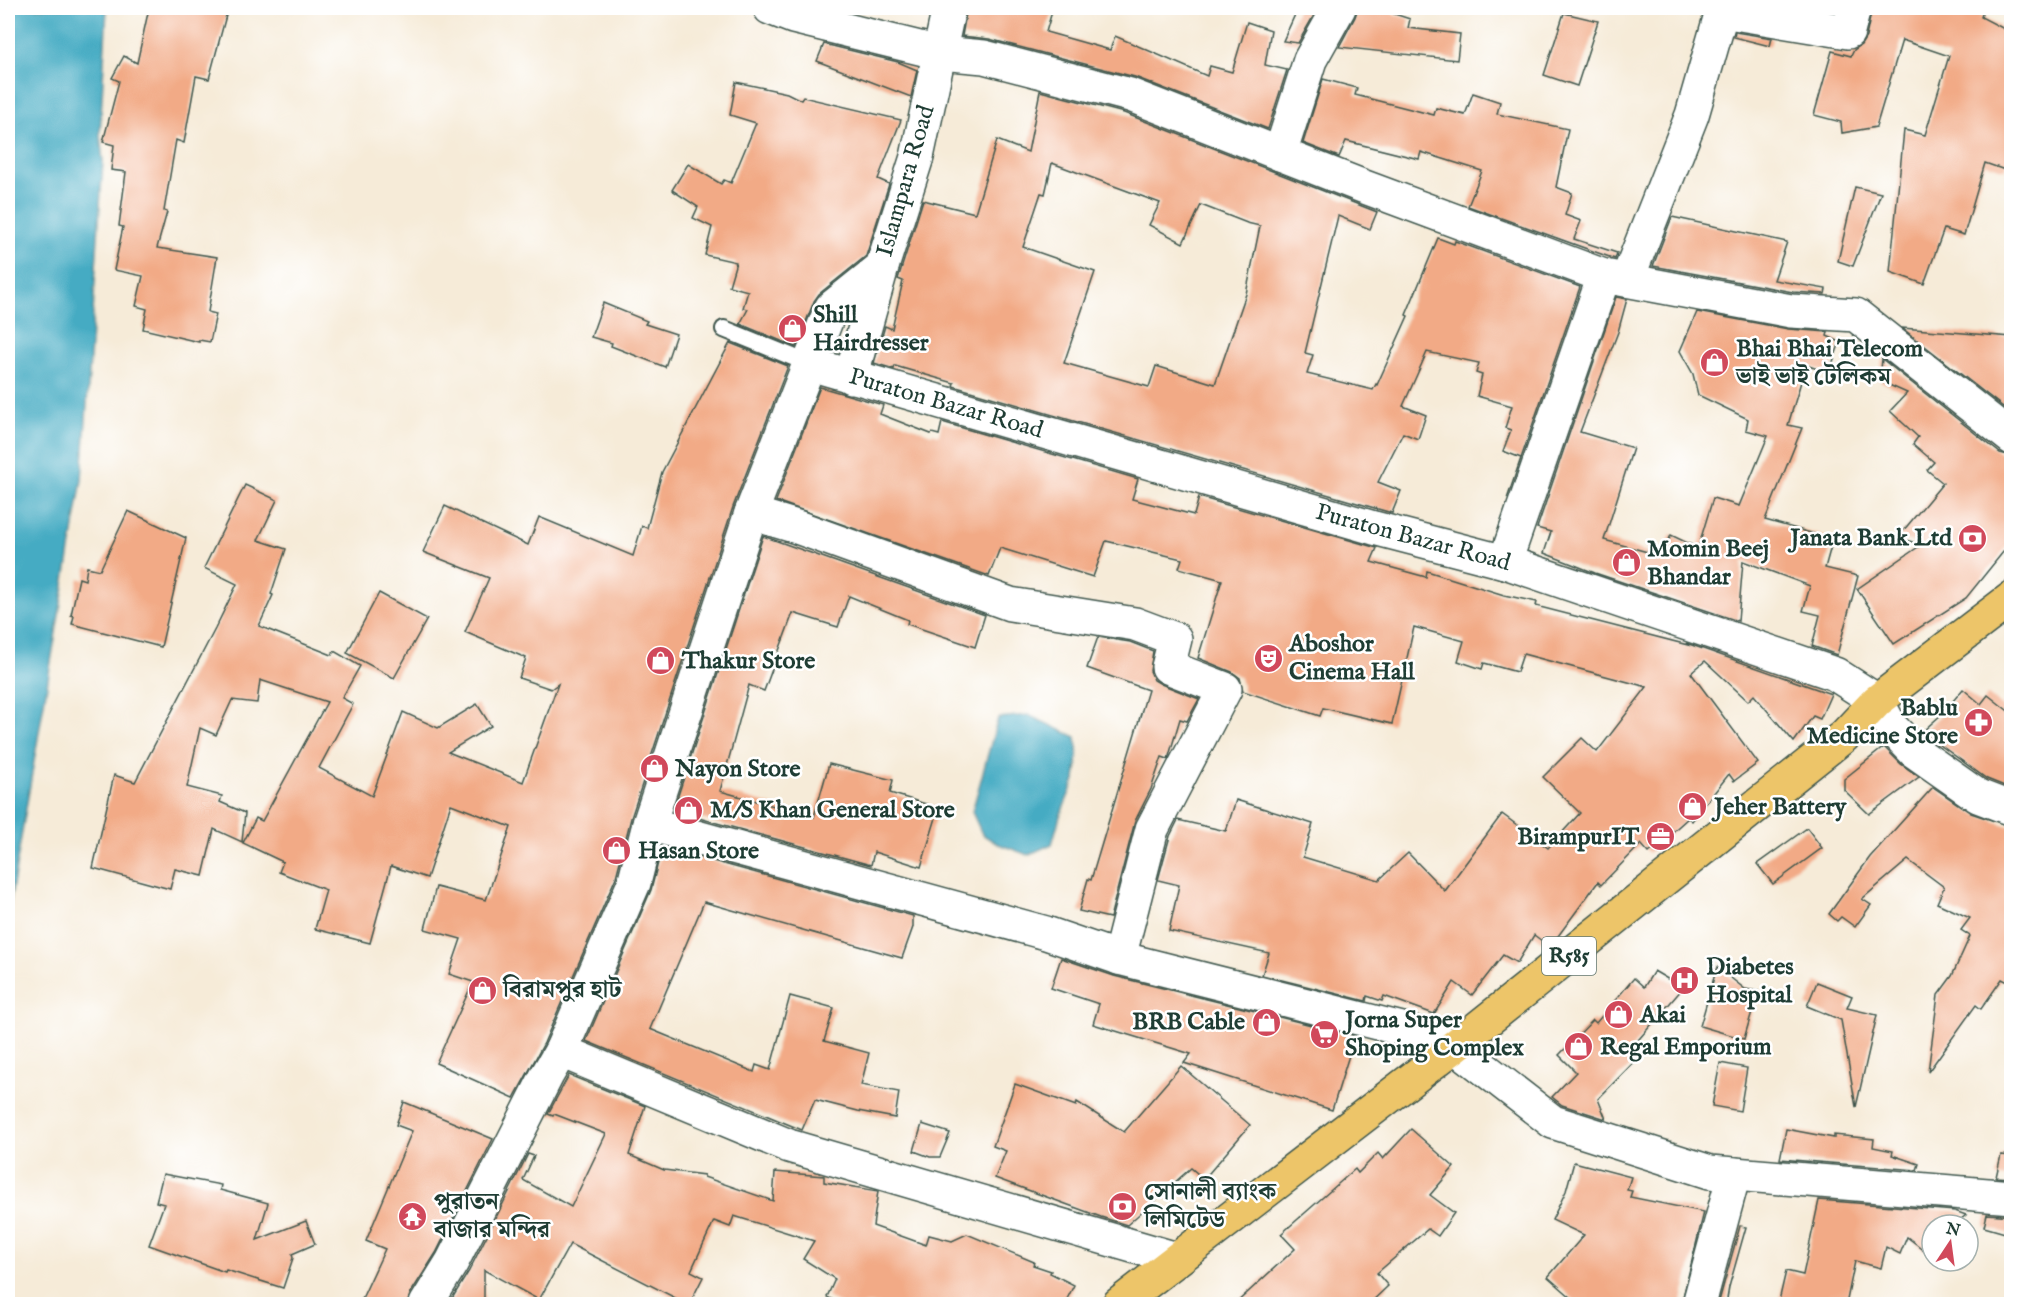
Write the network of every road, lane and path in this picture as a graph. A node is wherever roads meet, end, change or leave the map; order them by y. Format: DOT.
graph roads {
  1 [pos="770,8"];
  2 [pos="949,8"];
  3 [pos="1339,8"];
  4 [pos="1854,8"];
  5 [pos="1718,9"];
  6 [pos="940,53"];
  7 [pos="1281,153"];
  8 [pos="882,267"];
  9 [pos="1615,278"];
  10 [pos="724,328"];
  11 [pos="810,364"];
  12 [pos="851,377"];
  13 [pos="2012,438"];
  14 [pos="751,513"];
  15 [pos="1505,562"];
  16 [pos="2012,598"];
  17 [pos="1877,701"];
  18 [pos="2012,809"];
  19 [pos="649,824"];
  20 [pos="1119,958"];
  21 [pos="1455,1046"];
  22 [pos="561,1051"];
  23 [pos="1734,1174"];
  24 [pos="2012,1197"];
  25 [pos="1177,1259"];
  26 [pos="426,1305"];
  27 [pos="1119,1305"];
  28 [pos="1699,1305"];
  1 -- 6 [label="street"];
  2 -- 6 [label="street, Islampara Road"];
  3 -- 7 [label="street"];
  4 -- 5 [label="street"];
  5 -- 9 [label="street"];
  6 -- 7 [label="street"];
  6 -- 8 [label="street, Islampara Road"];
  7 -- 9 [label="street"];
  8 -- 11 [label="street, Islampara Road"];
  8 -- 12 [label="street"];
  9 -- 13 [label="street"];
  9 -- 15 [label="street"];
  10 -- 11 [label="lane"];
  11 -- 12 [label="street, Puraton Bazar Road"];
  11 -- 14 [label="street"];
  12 -- 15 [label="street, Puraton Bazar Road"];
  14 -- 19 [label="street"];
  14 -- 20 [label="street"];
  15 -- 17 [label="street, Puraton Bazar Road"];
  16 -- 17 [label="main road, R585"];
  17 -- 18 [label="street"];
  17 -- 21 [label="main road, R585"];
  19 -- 20 [label="street"];
  19 -- 22 [label="street"];
  20 -- 21 [label="street"];
  21 -- 23 [label="street"];
  21 -- 25 [label="main road, R585"];
  22 -- 25 [label="street"];
  22 -- 26 [label="street"];
  23 -- 24 [label="street"];
  23 -- 28 [label="street"];
  25 -- 27 [label="main road, R585"];
}
